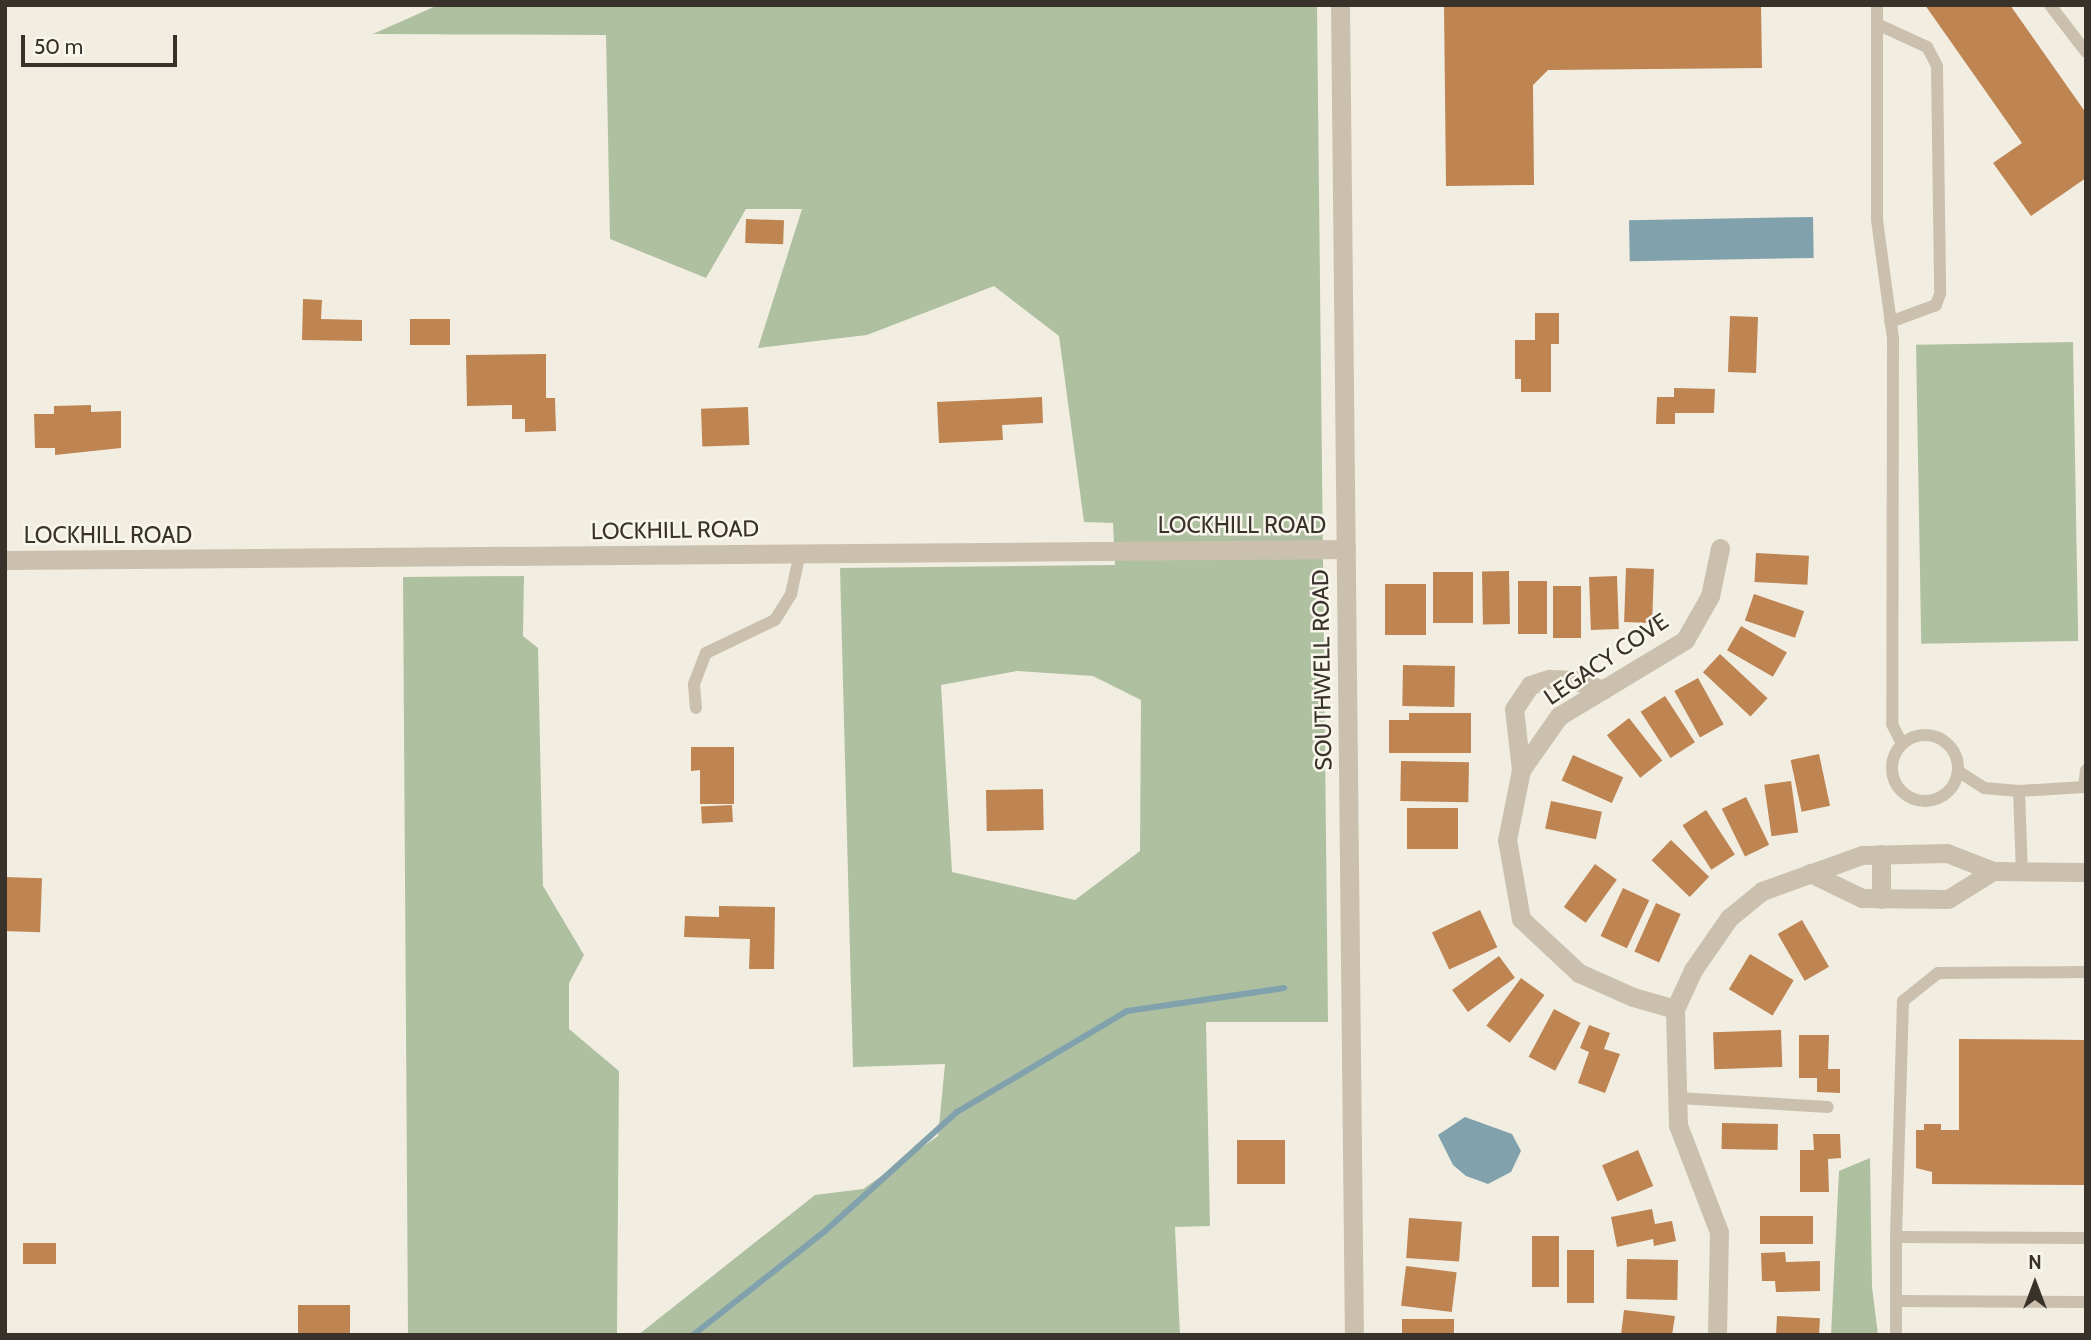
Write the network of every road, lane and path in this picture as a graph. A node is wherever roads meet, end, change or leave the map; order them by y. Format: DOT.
graph roads {
  1 [pos="1340,5"];
  2 [pos="1877,5"];
  3 [pos="2050,5"];
  4 [pos="1877,24"];
  5 [pos="2086,52"];
  6 [pos="1890,322"];
  7 [pos="1720,548"];
  8 [pos="1346,549"];
  9 [pos="800,553"];
  10 [pos="5,560"];
  11 [pos="1603,690"];
  12 [pos="696,708"];
  13 [pos="1902,744"];
  14 [pos="1521,770"];
  15 [pos="2086,770"];
  16 [pos="1958,771"];
  17 [pos="2085,787"];
  18 [pos="2019,791"];
  19 [pos="1881,854"];
  20 [pos="1993,871"];
  21 [pos="2022,871"];
  22 [pos="2086,872"];
  23 [pos="1810,873"];
  24 [pos="1881,899"];
  25 [pos="2086,972"];
  26 [pos="1675,1009"];
  27 [pos="1678,1098"];
  28 [pos="1828,1107"];
  29 [pos="1896,1237"];
  30 [pos="2086,1238"];
  31 [pos="1896,1301"];
  32 [pos="2086,1302"];
  33 [pos="1354,1335"];
  34 [pos="1717,1335"];
  35 [pos="1896,1335"];
  1 -- 8 [label="street, SOUTHWELL ROAD"];
  2 -- 4 [label="lane"];
  3 -- 5 [label="lane"];
  4 -- 6 [label="lane"];
  4 -- 6 [label="lane"];
  6 -- 13 [label="lane"];
  7 -- 11 [label="street, LEGACY COVE"];
  8 -- 9 [label="street, LOCKHILL ROAD"];
  8 -- 33 [label="street, SOUTHWELL ROAD"];
  9 -- 10 [label="street, LOCKHILL ROAD"];
  9 -- 12 [label="lane"];
  11 -- 14 [label="street, LEGACY COVE"];
  11 -- 14 [label="street"];
  13 -- 16 [label="lane"];
  13 -- 16 [label="lane"];
  14 -- 26 [label="street, LEGACY COVE"];
  15 -- 17 [label="lane"];
  16 -- 18 [label="lane"];
  17 -- 18 [label="lane"];
  18 -- 21 [label="lane"];
  19 -- 20 [label="street"];
  19 -- 23 [label="street"];
  19 -- 24 [label="street"];
  20 -- 21 [label="street"];
  20 -- 24 [label="street"];
  21 -- 22 [label="street"];
  23 -- 24 [label="street"];
  23 -- 26 [label="street"];
  25 -- 29 [label="lane"];
  26 -- 27 [label="street"];
  27 -- 28 [label="lane"];
  27 -- 34 [label="street"];
  29 -- 30 [label="lane"];
  29 -- 31 [label="lane"];
  31 -- 32 [label="lane"];
  31 -- 35 [label="lane"];
}
